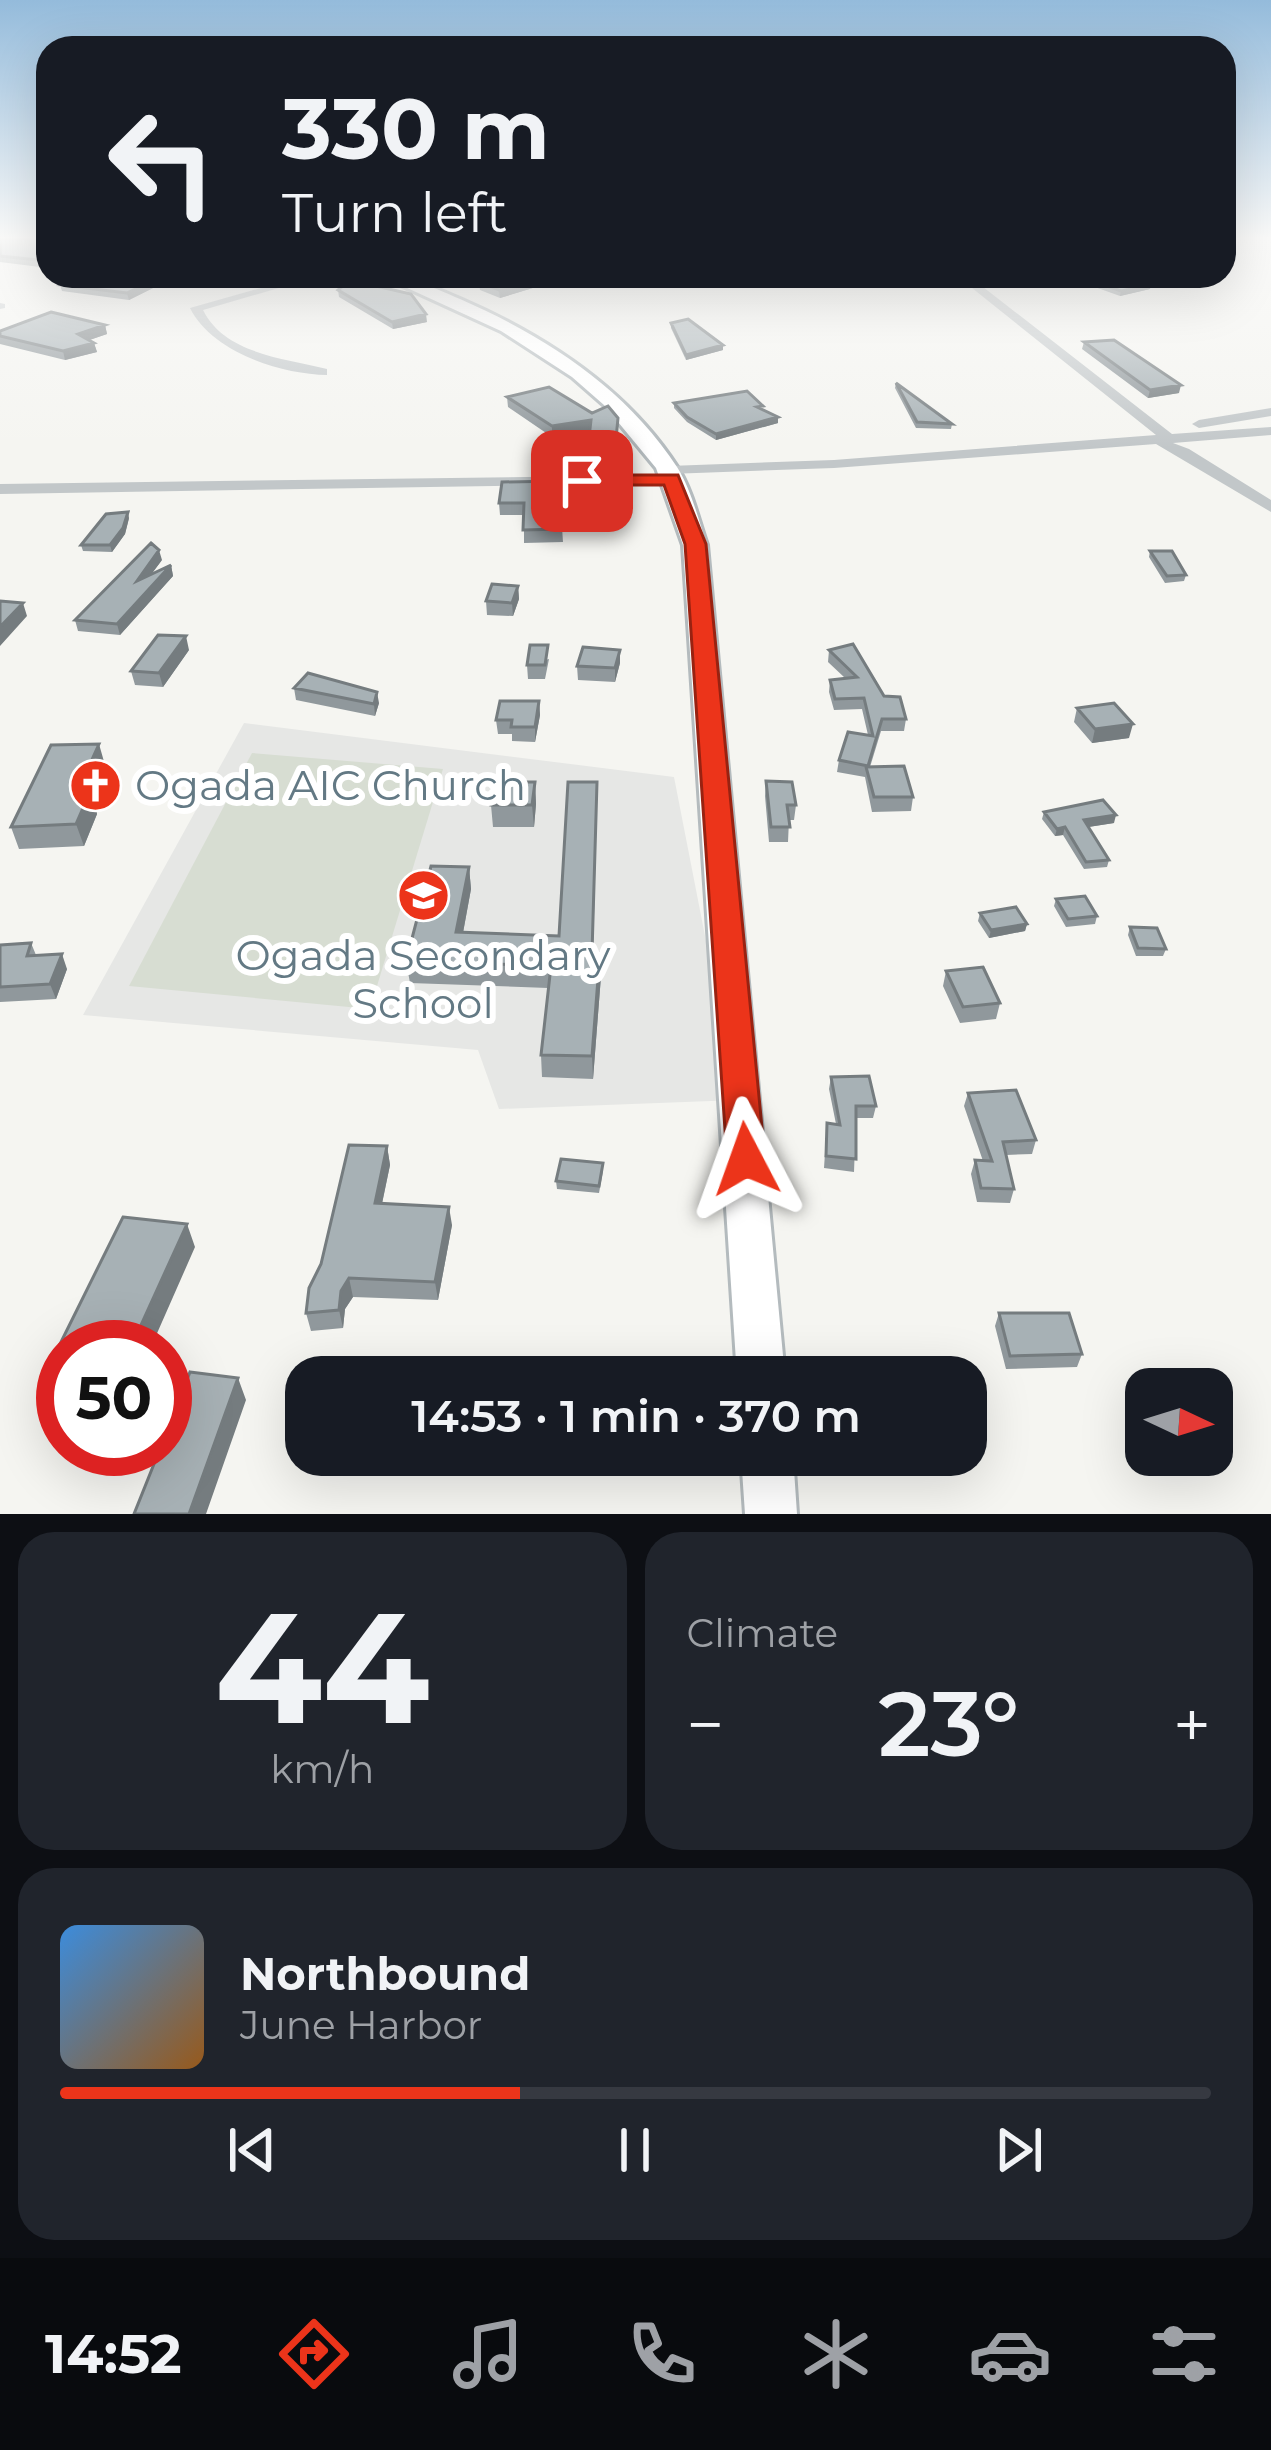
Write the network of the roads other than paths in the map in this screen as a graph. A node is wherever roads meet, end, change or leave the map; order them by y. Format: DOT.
graph roads {
  1 [pos="201,307"];
  2 [pos="469,307"];
  3 [pos="1000,307"];
  4 [pos="322,372"];
  5 [pos="1271,412"];
  6 [pos="1271,431"];
  7 [pos="1164,437"];
  8 [pos="670,475"];
  9 [pos="0,489"];
  10 [pos="1271,507"];
  11 [pos="759,1356"];
  12 [pos="768,1476"];
  13 [pos="771,1514"];
  1 -- 4 [label="street"];
  2 -- 8 [label="main road"];
  3 -- 7 [label="street"];
  5 -- 7 [label="street"];
  6 -- 7 [label="street"];
  7 -- 8 [label="street"];
  7 -- 10 [label="street"];
  8 -- 9 [label="street"];
  8 -- 11 [label="main road"];
  12 -- 13 [label="main road"];
}
